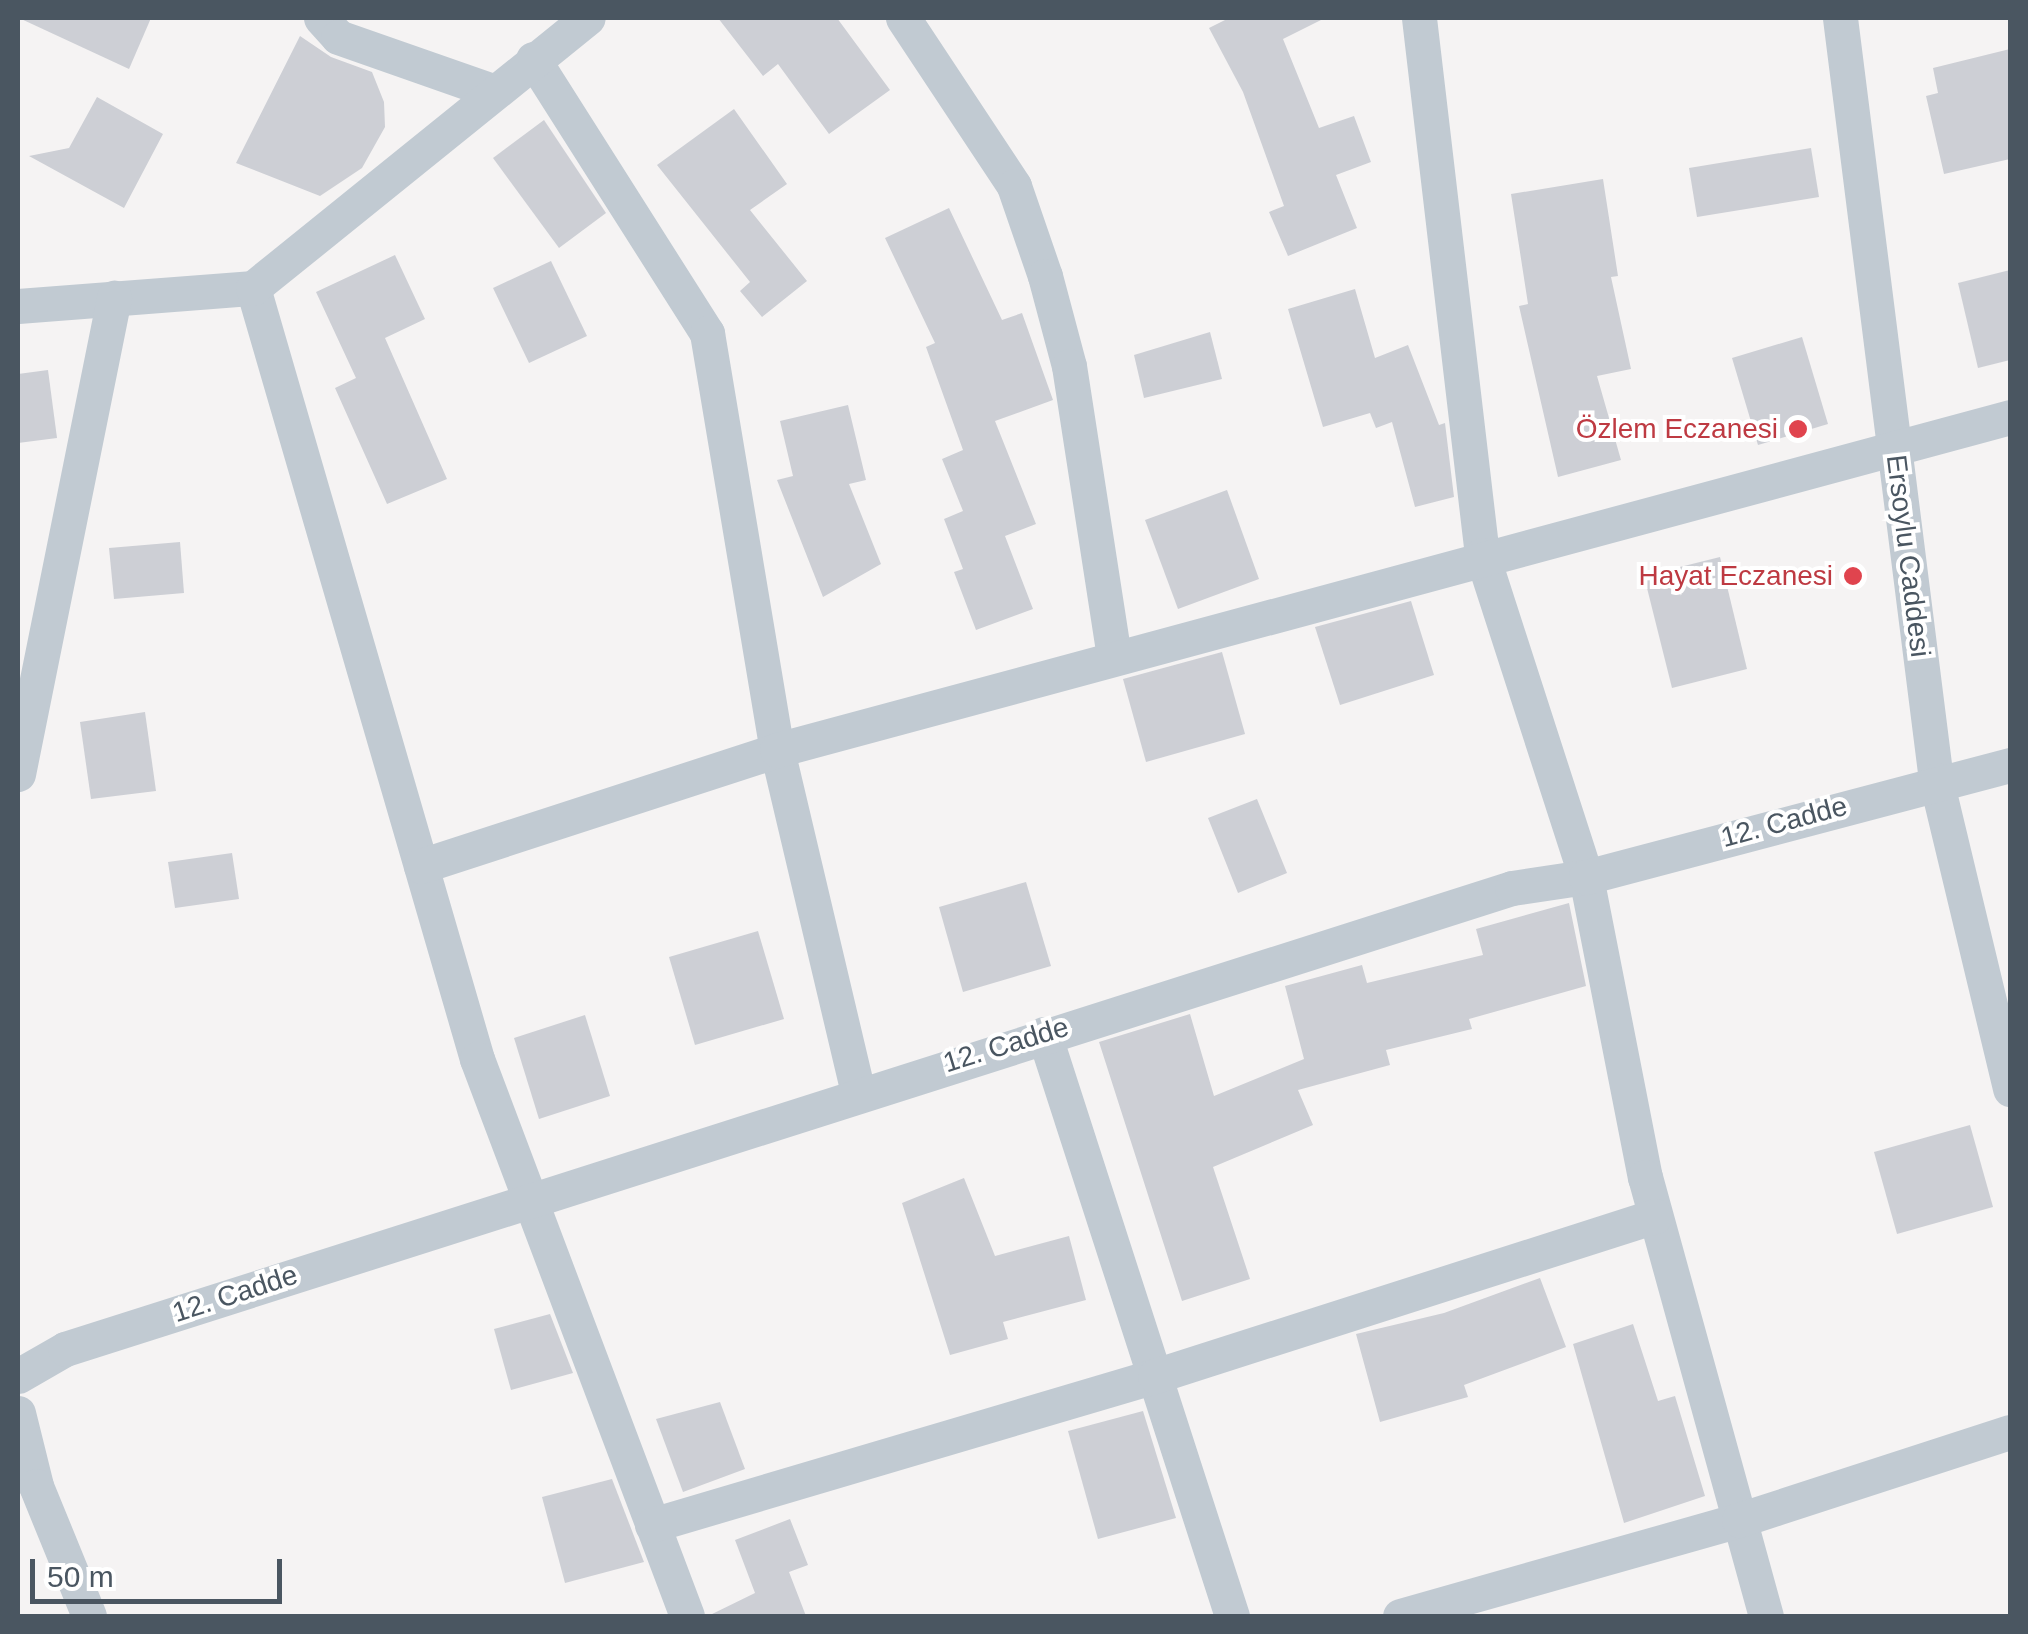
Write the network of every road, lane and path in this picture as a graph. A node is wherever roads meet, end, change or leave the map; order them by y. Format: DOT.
graph roads {
  1 [pos="321,18"];
  2 [pos="588,18"];
  3 [pos="903,18"];
  4 [pos="1392,18"];
  5 [pos="1418,18"];
  6 [pos="1840,18"];
  7 [pos="1423,58"];
  8 [pos="533,59"];
  9 [pos="492,91"];
  10 [pos="253,288"];
  11 [pos="114,298"];
  12 [pos="18,306"];
  13 [pos="2010,417"];
  14 [pos="1894,444"];
  15 [pos="1482,555"];
  16 [pos="1114,656"];
  17 [pos="777,750"];
  18 [pos="2010,765"];
  19 [pos="18,774"];
  20 [pos="1936,780"];
  21 [pos="420,866"];
  22 [pos="1586,877"];
  23 [pos="1044,1034"];
  24 [pos="2010,1089"];
  25 [pos="858,1092"];
  26 [pos="528,1198"];
  27 [pos="1655,1216"];
  28 [pos="18,1376"];
  29 [pos="1154,1376"];
  30 [pos="18,1413"];
  31 [pos="2010,1432"];
  32 [pos="1739,1520"];
  33 [pos="652,1525"];
  34 [pos="88,1616"];
  35 [pos="687,1616"];
  36 [pos="1232,1616"];
  37 [pos="1400,1616"];
  38 [pos="1766,1616"];
  1 -- 9 [label="street"];
  2 -- 8 [label="street"];
  3 -- 16 [label="street"];
  4 -- 7 [label="street"];
  5 -- 7 [label="street"];
  6 -- 14 [label="street, Ersoylu Caddesi"];
  7 -- 15 [label="street"];
  8 -- 9 [label="street"];
  8 -- 17 [label="street"];
  9 -- 10 [label="street"];
  10 -- 11 [label="street"];
  10 -- 21 [label="street"];
  11 -- 12 [label="street"];
  11 -- 19 [label="street"];
  13 -- 14 [label="street"];
  14 -- 15 [label="street"];
  14 -- 20 [label="street, Ersoylu Caddesi"];
  15 -- 16 [label="street"];
  15 -- 22 [label="street"];
  16 -- 17 [label="street"];
  17 -- 21 [label="street"];
  17 -- 25 [label="street"];
  18 -- 20 [label="street, 12. Cadde"];
  20 -- 22 [label="street, 12. Cadde"];
  20 -- 24 [label="street, Ersoylu Caddesi"];
  21 -- 26 [label="street"];
  22 -- 23 [label="street, 12. Cadde"];
  22 -- 27 [label="street"];
  23 -- 25 [label="street, 12. Cadde"];
  23 -- 29 [label="street"];
  25 -- 26 [label="street, 12. Cadde"];
  26 -- 28 [label="street, 12. Cadde"];
  26 -- 33 [label="street"];
  27 -- 29 [label="street"];
  27 -- 32 [label="street"];
  29 -- 33 [label="street"];
  29 -- 36 [label="street"];
  30 -- 34 [label="street"];
  31 -- 32 [label="street"];
  32 -- 37 [label="street"];
  32 -- 38 [label="street"];
  33 -- 35 [label="street"];
}
